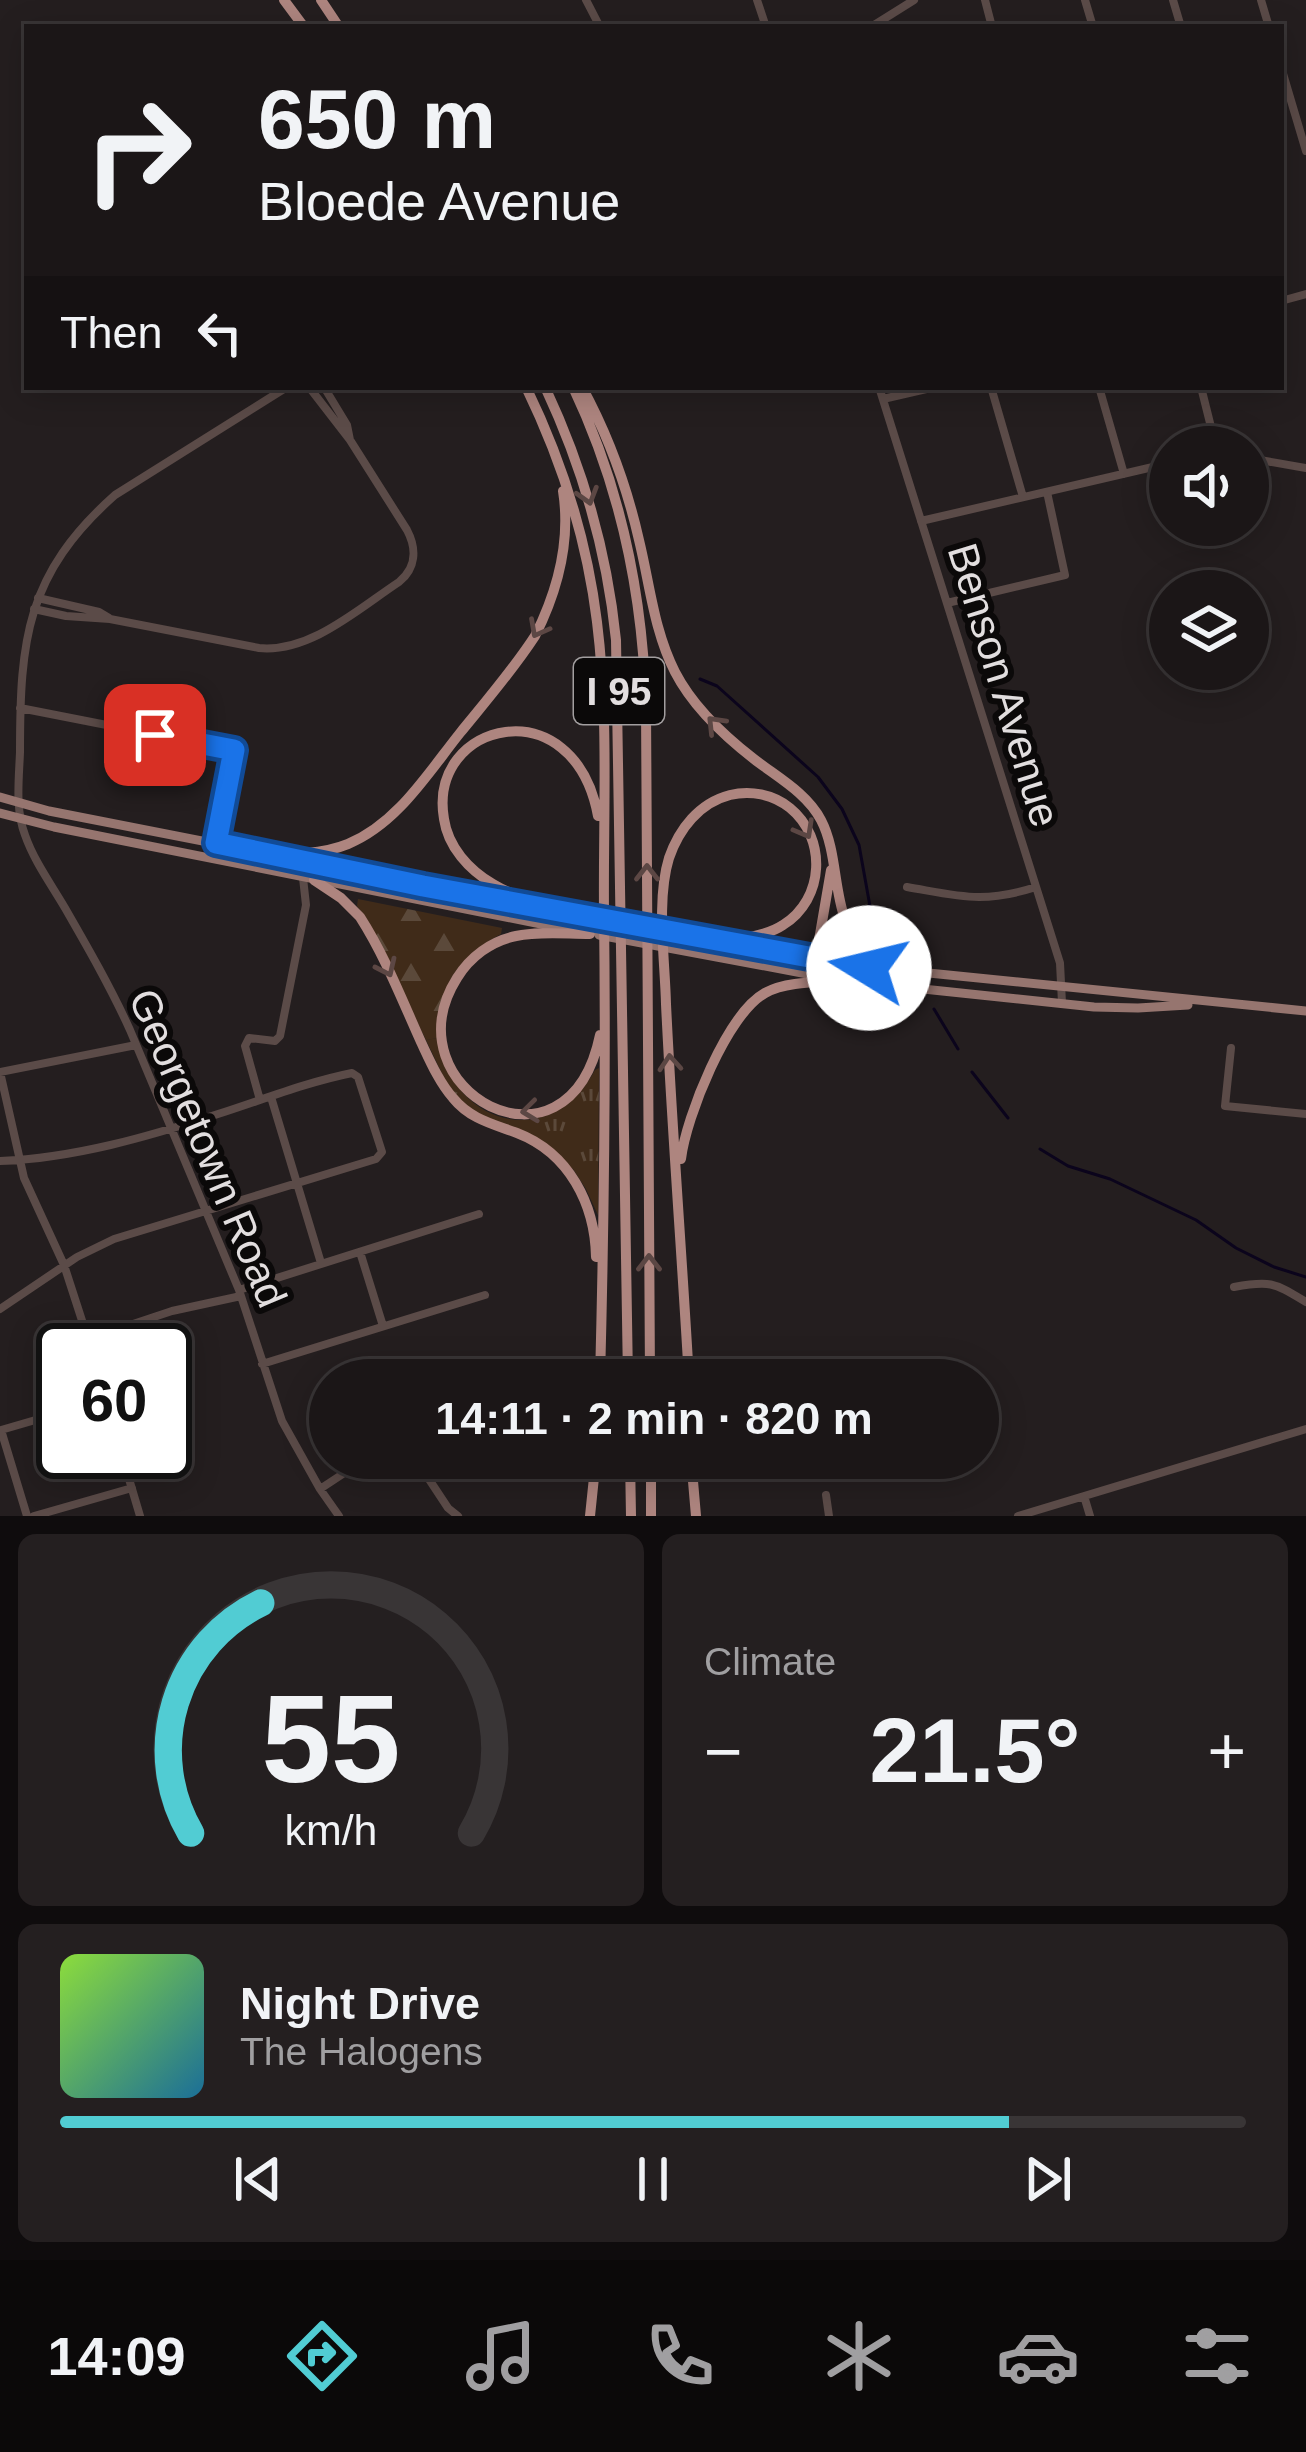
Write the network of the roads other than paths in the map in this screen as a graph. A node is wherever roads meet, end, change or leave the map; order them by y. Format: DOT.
graph roads {
  1 [pos="914,0"];
  2 [pos="885,23"];
  3 [pos="1284,77"];
  4 [pos="1306,151"];
  5 [pos="282,390"];
  6 [pos="310,390"];
  7 [pos="326,390"];
  8 [pos="527,390"];
  9 [pos="546,390"];
  10 [pos="579,390"];
  11 [pos="580,390"];
  12 [pos="880,390"];
  13 [pos="922,390"];
  14 [pos="992,390"];
  15 [pos="1100,390"];
  16 [pos="1202,390"];
  17 [pos="883,399"];
  18 [pos="1211,426"];
  19 [pos="548,436"];
  20 [pos="350,440"];
  21 [pos="1269,461"];
  22 [pos="1306,467"];
  23 [pos="1149,468"];
  24 [pos="1124,474"];
  25 [pos="1047,492"];
  26 [pos="1023,497"];
  27 [pos="921,521"];
  28 [pos="38,598"];
  29 [pos="947,603"];
  30 [pos="34,609"];
  31 [pos="110,619"];
  32 [pos="20,709"];
  33 [pos="0,797"];
  34 [pos="19,803"];
  35 [pos="0,813"];
  36 [pos="20,819"];
  37 [pos="216,843"];
  38 [pos="264,853"];
  39 [pos="604,854"];
  40 [pos="833,855"];
  41 [pos="309,879"];
  42 [pos="907,887"];
  43 [pos="1036,887"];
  44 [pos="590,916"];
  45 [pos="590,934"];
  46 [pos="731,941"];
  47 [pos="817,959"];
  48 [pos="902,971"];
  49 [pos="813,975"];
  50 [pos="849,981"];
  51 [pos="1063,987"];
  52 [pos="605,990"];
  53 [pos="1062,1003"];
  54 [pos="1226,1004"];
  55 [pos="1306,1011"];
  56 [pos="136,1045"];
  57 [pos="1231,1048"];
  58 [pos="0,1072"];
  59 [pos="265,1099"];
  60 [pos="1306,1114"];
  61 [pos="171,1128"];
  62 [pos="19,1160"];
  63 [pos="0,1161"];
  64 [pos="297,1184"];
  65 [pos="207,1212"];
  66 [pos="479,1214"];
  67 [pos="680,1222"];
  68 [pos="360,1252"];
  69 [pos="322,1263"];
  70 [pos="64,1265"];
  71 [pos="1234,1288"];
  72 [pos="240,1293"];
  73 [pos="485,1295"];
  74 [pos="1306,1302"];
  75 [pos="0,1309"];
  76 [pos="382,1326"];
  77 [pos="599,1359"];
  78 [pos="600,1359"];
  79 [pos="628,1359"];
  80 [pos="650,1359"];
  81 [pos="688,1359"];
  82 [pos="262,1364"];
  83 [pos="36,1420"];
  84 [pos="1306,1429"];
  85 [pos="1,1430"];
  86 [pos="129,1479"];
  87 [pos="335,1479"];
  88 [pos="429,1479"];
  89 [pos="594,1479"];
  90 [pos="630,1479"];
  91 [pos="651,1479"];
  92 [pos="693,1479"];
  93 [pos="132,1488"];
  94 [pos="320,1489"];
  95 [pos="826,1495"];
  96 [pos="1084,1496"];
  97 [pos="30,1516"];
  98 [pos="140,1516"];
  99 [pos="339,1516"];
  100 [pos="458,1516"];
  101 [pos="590,1516"];
  102 [pos="631,1516"];
  103 [pos="651,1516"];
  104 [pos="696,1516"];
  105 [pos="830,1516"];
  106 [pos="1018,1516"];
  107 [pos="1090,1516"];
  1 -- 2 [label="street"];
  3 -- 4 [label="street"];
  5 -- 28 [label="street, Georgetown Road"];
  6 -- 20 [label="street"];
  7 -- 20 [label="street"];
  8 -- 19 [label="highway"];
  9 -- 79 [label="highway, I 95, one-way"];
  80 -- 10 [label="highway, I 95, one-way"];
  40 -- 11 [label="highway, one-way"];
  12 -- 17 [label="street, Benson Avenue"];
  13 -- 17 [label="street"];
  14 -- 26 [label="street"];
  15 -- 24 [label="street"];
  16 -- 18 [label="street"];
  17 -- 27 [label="street, Benson Avenue"];
  19 -- 38 [label="highway, one-way"];
  19 -- 39 [label="highway"];
  20 -- 31 [label="street"];
  21 -- 22 [label="street"];
  23 -- 24 [label="street"];
  24 -- 25 [label="street"];
  25 -- 26 [label="street"];
  25 -- 29 [label="street"];
  26 -- 27 [label="street"];
  27 -- 29 [label="street, Benson Avenue"];
  28 -- 30 [label="street, Georgetown Road"];
  28 -- 31 [label="street"];
  29 -- 43 [label="street, Benson Avenue"];
  30 -- 31 [label="street"];
  30 -- 32 [label="street, Georgetown Road"];
  32 -- 34 [label="street, Georgetown Road"];
  32 -- 37 [label="street"];
  33 -- 34 [label="main road"];
  34 -- 36 [label="street, Georgetown Road"];
  34 -- 37 [label="main road"];
  35 -- 36 [label="main road"];
  36 -- 41 [label="main road"];
  36 -- 56 [label="street, Georgetown Road"];
  37 -- 38 [label="main road"];
  38 -- 44 [label="main road"];
  39 -- 44 [label="highway"];
  39 -- 52 [label="highway"];
  40 -- 47 [label="highway"];
  40 -- 48 [label="highway"];
  41 -- 45 [label="main road"];
  41 -- 59 [label="street"];
  41 -- 77 [label="highway, one-way"];
  42 -- 43 [label="street"];
  43 -- 51 [label="street, Benson Avenue"];
  44 -- 46 [label="main road"];
  45 -- 49 [label="main road"];
  52 -- 45 [label="highway, one-way"];
  46 -- 47 [label="main road"];
  67 -- 46 [label="highway, one-way"];
  47 -- 48 [label="main road"];
  47 -- 49 [label="highway"];
  48 -- 51 [label="main road"];
  49 -- 50 [label="main road"];
  50 -- 53 [label="main road"];
  50 -- 67 [label="highway"];
  51 -- 53 [label="street, Benson Avenue"];
  51 -- 54 [label="main road"];
  52 -- 78 [label="highway"];
  53 -- 54 [label="main road"];
  54 -- 55 [label="main road"];
  56 -- 58 [label="street"];
  56 -- 61 [label="street, Georgetown Road"];
  57 -- 60 [label="street"];
  58 -- 62 [label="street"];
  59 -- 61 [label="street"];
  59 -- 64 [label="street"];
  59 -- 64 [label="street"];
  61 -- 62 [label="street"];
  61 -- 65 [label="street, Georgetown Road"];
  62 -- 63 [label="street"];
  62 -- 70 [label="street"];
  64 -- 65 [label="street"];
  64 -- 69 [label="street"];
  65 -- 70 [label="street"];
  65 -- 72 [label="street, Georgetown Road"];
  66 -- 68 [label="street"];
  67 -- 81 [label="highway"];
  68 -- 69 [label="street"];
  68 -- 76 [label="street"];
  69 -- 72 [label="street"];
  70 -- 72 [label="street"];
  70 -- 75 [label="street"];
  71 -- 74 [label="street"];
  72 -- 82 [label="street, Georgetown Road"];
  73 -- 76 [label="street"];
  76 -- 82 [label="street"];
  82 -- 94 [label="street, Georgetown Road"];
  83 -- 85 [label="street"];
  84 -- 96 [label="street"];
  85 -- 97 [label="street"];
  86 -- 93 [label="street"];
  87 -- 94 [label="street"];
  88 -- 100 [label="street"];
  89 -- 101 [label="highway"];
  90 -- 102 [label="highway"];
  91 -- 103 [label="highway"];
  92 -- 104 [label="highway"];
  93 -- 97 [label="street"];
  93 -- 98 [label="street"];
  94 -- 99 [label="street, Georgetown Road"];
  95 -- 105 [label="street"];
  96 -- 106 [label="street"];
  96 -- 107 [label="street"];
}
